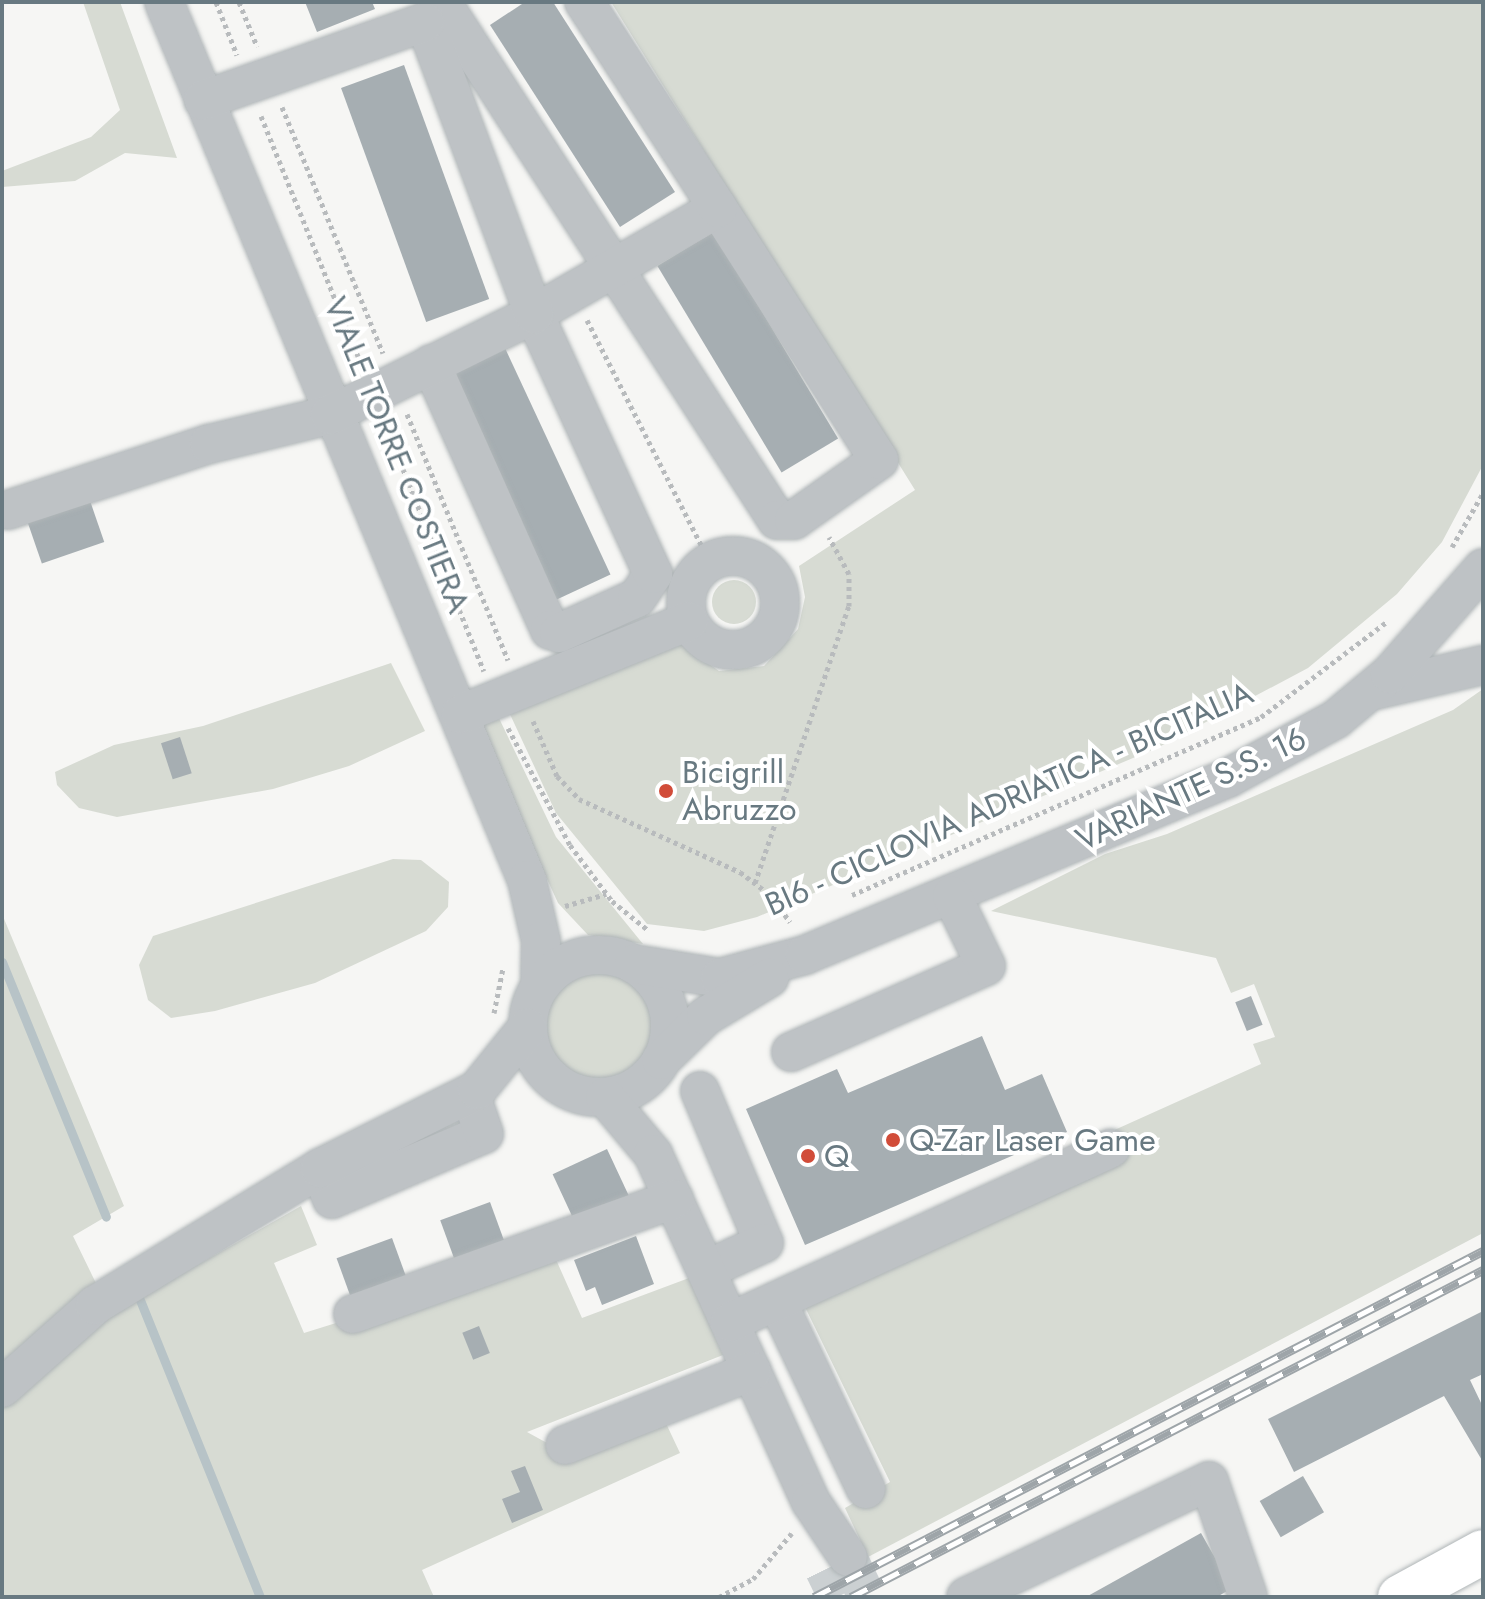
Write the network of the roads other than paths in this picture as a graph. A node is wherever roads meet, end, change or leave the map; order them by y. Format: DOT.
graph roads {
  1 [pos="164,2"];
  2 [pos="584,2"];
  3 [pos="449,12"];
  4 [pos="203,100"];
  5 [pos="718,208"];
  6 [pos="610,271"];
  7 [pos="534,314"];
  8 [pos="431,364"];
  9 [pos="330,415"];
  10 [pos="8,510"];
  11 [pos="1483,568"];
  12 [pos="689,621"];
  13 [pos="1483,665"];
  14 [pos="1368,691"];
  15 [pos="461,714"];
  16 [pos="527,880"];
  17 [pos="952,896"];
  18 [pos="850,938"];
  19 [pos="631,950"];
  20 [pos="540,984"];
  21 [pos="527,1028"];
  22 [pos="791,1052"];
  23 [pos="658,1065"];
  24 [pos="561,1087"];
  25 [pos="474,1091"];
  26 [pos="700,1091"];
  27 [pos="605,1097"];
  28 [pos="1110,1149"];
  29 [pos="653,1154"];
  30 [pos="674,1199"];
  31 [pos="706,1270"];
  32 [pos="777,1301"];
  33 [pos="353,1314"];
  34 [pos="730,1322"];
  35 [pos="752,1371"];
  36 [pos="2,1388"];
  37 [pos="565,1445"];
  38 [pos="866,1489"];
  39 [pos="1483,1552"];
  40 [pos="836,1564"];
  41 [pos="966,1597"];
  42 [pos="1248,1597"];
  43 [pos="1400,1597"];
  1 -- 4 [label="street, VIALE TORRE COSTIERA"];
  2 -- 5 [label="street"];
  3 -- 4 [label="street"];
  3 -- 6 [label="street"];
  3 -- 7 [label="street"];
  4 -- 9 [label="street, VIALE TORRE COSTIERA"];
  5 -- 6 [label="street"];
  5 -- 6 [label="street"];
  6 -- 7 [label="street"];
  7 -- 8 [label="street"];
  7 -- 8 [label="street"];
  8 -- 9 [label="street"];
  9 -- 10 [label="street"];
  9 -- 15 [label="street, VIALE TORRE COSTIERA"];
  11 -- 14 [label="street, VARIANTE S.S. 16"];
  12 -- 12 [label="street"];
  12 -- 15 [label="street"];
  13 -- 14 [label="street"];
  14 -- 17 [label="street, VARIANTE S.S. 16"];
  15 -- 16 [label="street, VIALE TORRE COSTIERA"];
  16 -- 19 [label="street, VIALE TORRE COSTIERA"];
  16 -- 20 [label="street, VIALE TORRE COSTIERA"];
  17 -- 18 [label="street, VARIANTE S.S. 16"];
  17 -- 22 [label="street"];
  18 -- 19 [label="street, VARIANTE S.S. 16"];
  18 -- 23 [label="street, VARIANTE S.S. 16"];
  19 -- 20 [label="street"];
  19 -- 23 [label="street"];
  20 -- 21 [label="street"];
  21 -- 24 [label="street"];
  21 -- 25 [label="street"];
  23 -- 27 [label="street"];
  23 -- 29 [label="street"];
  24 -- 25 [label="street"];
  24 -- 27 [label="street"];
  25 -- 36 [label="street"];
  26 -- 31 [label="street"];
  27 -- 29 [label="street"];
  28 -- 32 [label="street"];
  29 -- 30 [label="street"];
  30 -- 31 [label="street"];
  30 -- 33 [label="street"];
  31 -- 34 [label="street"];
  32 -- 34 [label="street"];
  32 -- 38 [label="street"];
  34 -- 35 [label="street"];
  35 -- 37 [label="street"];
  35 -- 40 [label="street"];
  39 -- 43 [label="main road"];
  41 -- 42 [label="street"];
}
